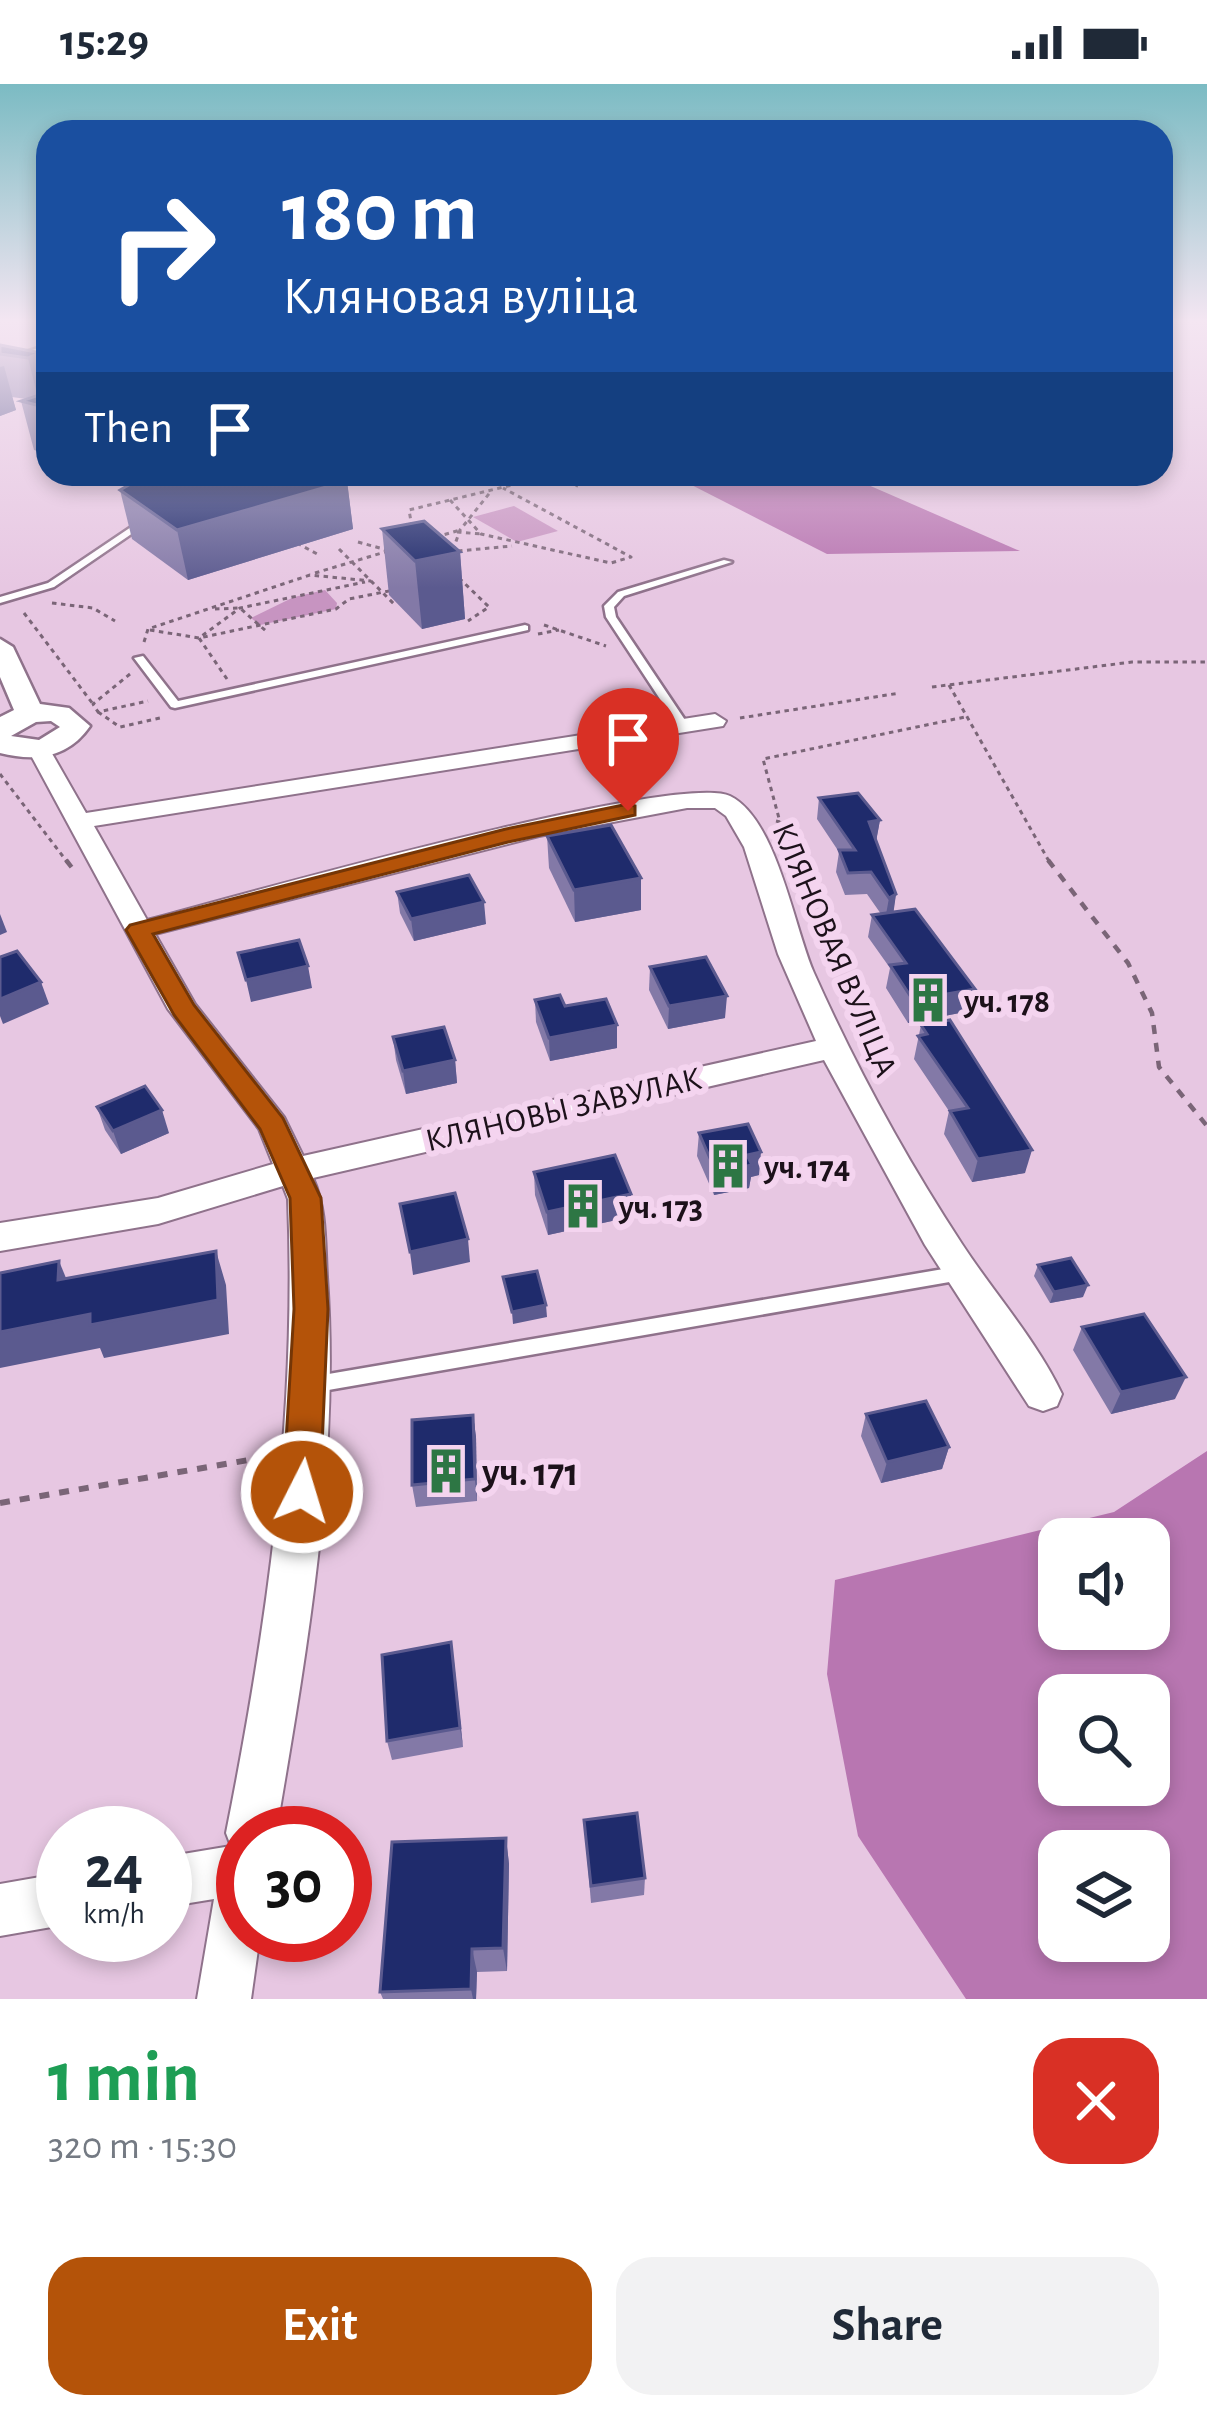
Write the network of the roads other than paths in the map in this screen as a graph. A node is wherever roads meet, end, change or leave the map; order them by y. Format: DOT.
graph roads {
  1 [pos="136,505"];
  2 [pos="728,562"];
  3 [pos="6,599"];
  4 [pos="525,628"];
  5 [pos="0,647"];
  6 [pos="139,658"];
  7 [pos="715,721"];
  8 [pos="683,726"];
  9 [pos="0,730"];
  10 [pos="34,731"];
  11 [pos="0,742"];
  12 [pos="82,821"];
  13 [pos="139,930"];
  14 [pos="831,1048"];
  15 [pos="296,1170"];
  16 [pos="0,1237"];
  17 [pos="964,1273"];
  18 [pos="308,1385"];
  19 [pos="1043,1394"];
  20 [pos="256,1806"];
  21 [pos="36,1904"];
  22 [pos="0,1910"];
  23 [pos="230,1962"];
  24 [pos="224,1999"];
  1 -- 3 [label="lane"];
  2 -- 8 [label="lane"];
  4 -- 6 [label="lane"];
  5 -- 10 [label="street"];
  7 -- 8 [label="street"];
  8 -- 12 [label="street"];
  9 -- 10 [label="street"];
  10 -- 11 [label="street"];
  10 -- 12 [label="street"];
  12 -- 13 [label="street"];
  13 -- 14 [label="street, КЛЯНОВАЯ ВУЛІЦА"];
  13 -- 15 [label="street"];
  14 -- 15 [label="street, КЛЯНОВЫ ЗАВУЛАК"];
  14 -- 17 [label="street, КЛЯНОВАЯ ВУЛІЦА"];
  15 -- 16 [label="street, КЛЯНОВЫ ЗАВУЛАК"];
  15 -- 18 [label="street"];
  17 -- 18 [label="lane"];
  17 -- 19 [label="street, КЛЯНОВАЯ ВУЛІЦА"];
  18 -- 20 [label="street"];
  21 -- 22 [label="street"];
  23 -- 24 [label="street"];
}
